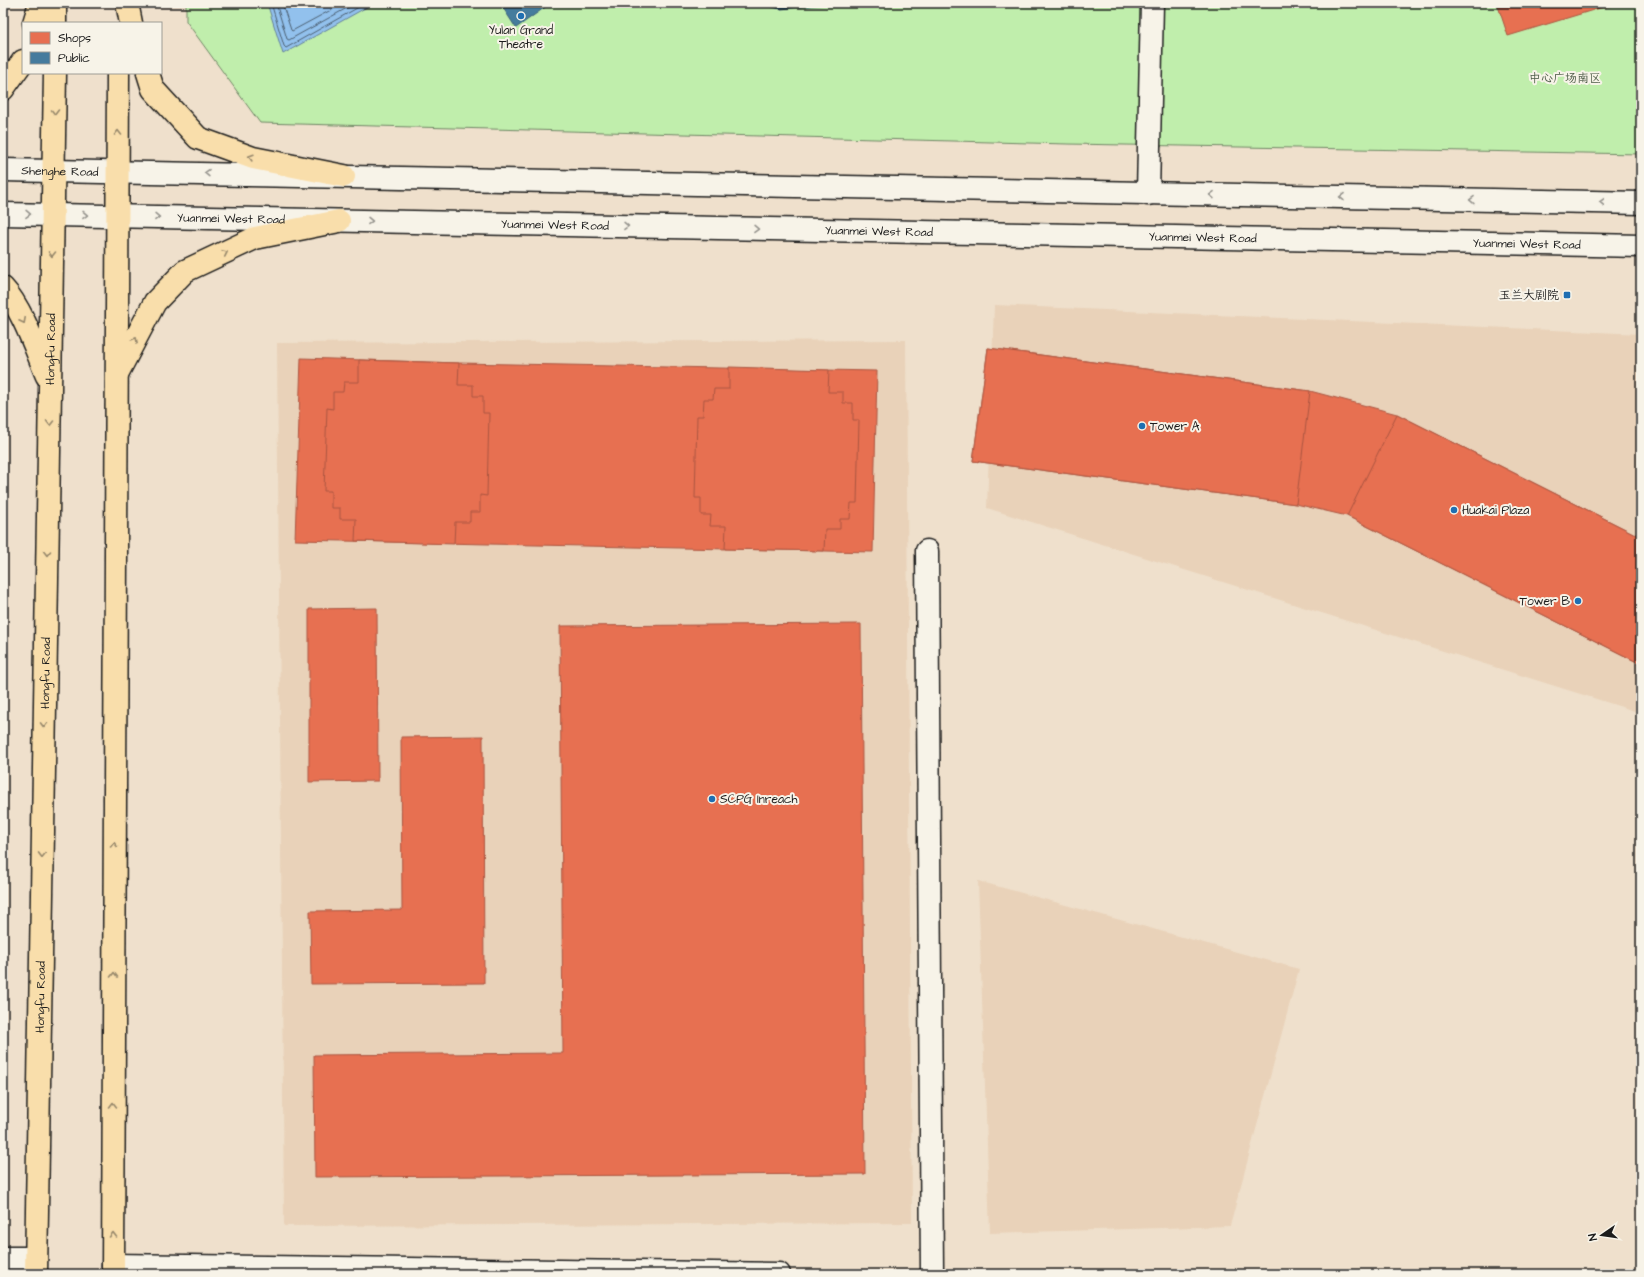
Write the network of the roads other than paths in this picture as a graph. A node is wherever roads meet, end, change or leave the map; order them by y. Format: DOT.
graph roads {
  1 [pos="40,3"];
  2 [pos="55,3"];
  3 [pos="118,3"];
  4 [pos="127,3"];
  5 [pos="1152,3"];
  6 [pos="34,22"];
  7 [pos="55,22"];
  8 [pos="118,22"];
  9 [pos="131,22"];
  10 [pos="22,62"];
  11 [pos="55,74"];
  12 [pos="118,74"];
  13 [pos="148,74"];
  14 [pos="3,89"];
  15 [pos="3,170"];
  16 [pos="54,170"];
  17 [pos="118,172"];
  18 [pos="344,176"];
  19 [pos="1148,194"];
  20 [pos="1641,203"];
  21 [pos="3,214"];
  22 [pos="53,215"];
  23 [pos="118,216"];
  24 [pos="339,220"];
  25 [pos="1641,246"];
  26 [pos="3,288"];
  27 [pos="116,375"];
  28 [pos="50,384"];
  29 [pos="927,551"];
  30 [pos="3,1258"];
  31 [pos="36,1266"];
  32 [pos="113,1269"];
  33 [pos="779,1274"];
  34 [pos="932,1274"];
  1 -- 6 [label="main road"];
  2 -- 7 [label="main road"];
  3 -- 8 [label="main road"];
  4 -- 9 [label="main road"];
  5 -- 19 [label="main road"];
  10 -- 14 [label="main road"];
  11 -- 16 [label="main road, Hongfu Road, one-way"];
  17 -- 12 [label="main road, one-way"];
  18 -- 13 [label="main road, one-way"];
  15 -- 16 [label="main road, Shenghe Road"];
  16 -- 17 [label="main road, Shenghe Road"];
  16 -- 22 [label="main road, Hongfu Road"];
  18 -- 17 [label="main road, one-way"];
  17 -- 23 [label="main road"];
  18 -- 19 [label="main road"];
  20 -- 19 [label="main road, one-way"];
  21 -- 22 [label="main road, one-way"];
  22 -- 23 [label="main road, one-way"];
  22 -- 28 [label="main road, Hongfu Road, one-way"];
  23 -- 24 [label="main road, Yuanmei West Road, one-way"];
  23 -- 27 [label="main road"];
  24 -- 25 [label="main road, Yuanmei West Road, one-way"];
  27 -- 24 [label="main road, one-way"];
  26 -- 28 [label="main road, one-way"];
  32 -- 27 [label="main road, one-way"];
  28 -- 31 [label="main road, Hongfu Road, one-way"];
  29 -- 34 [label="main road"];
  30 -- 31 [label="main road"];
  32 -- 33 [label="main road"];
}
